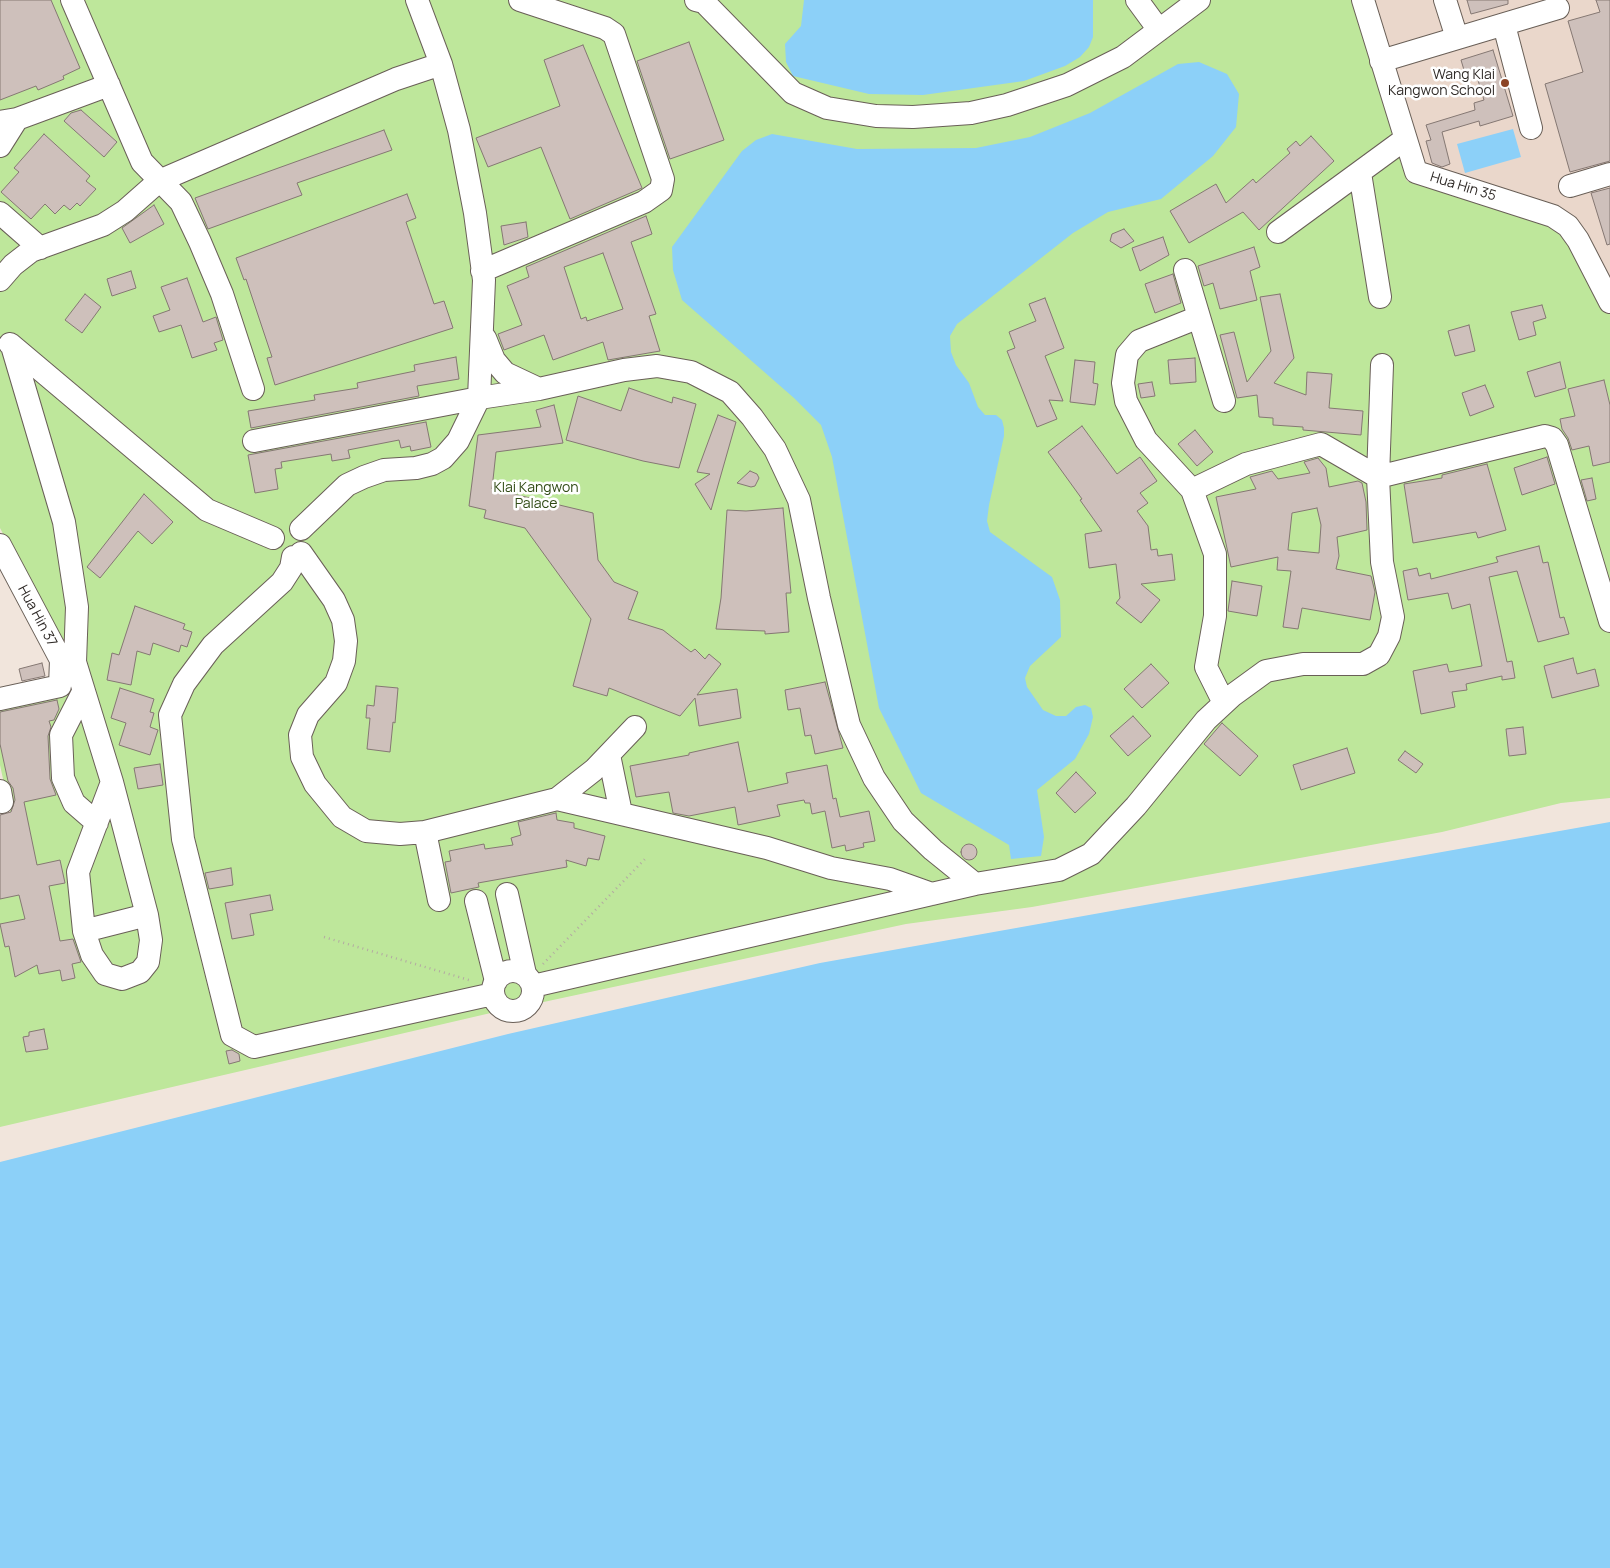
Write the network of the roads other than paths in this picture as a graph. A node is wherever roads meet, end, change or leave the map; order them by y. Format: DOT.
graph roads {
  1 [pos="417,0"];
  2 [pos="520,0"];
  3 [pos="696,0"];
  4 [pos="1137,0"];
  5 [pos="1200,0"];
  6 [pos="1362,0"];
  7 [pos="1445,0"];
  8 [pos="78,2"];
  9 [pos="1558,8"];
  10 [pos="1504,25"];
  11 [pos="1159,30"];
  12 [pos="1457,38"];
  13 [pos="1381,61"];
  14 [pos="442,64"];
  15 [pos="109,86"];
  16 [pos="9,120"];
  17 [pos="1531,128"];
  18 [pos="1405,140"];
  19 [pos="0,146"];
  20 [pos="1360,173"];
  21 [pos="1610,174"];
  22 [pos="160,181"];
  23 [pos="1570,186"];
  24 [pos="0,213"];
  25 [pos="1278,232"];
  26 [pos="40,248"];
  27 [pos="1184,270"];
  28 [pos="482,271"];
  29 [pos="0,280"];
  30 [pos="1380,298"];
  31 [pos="1610,302"];
  32 [pos="1199,317"];
  33 [pos="483,332"];
  34 [pos="6,341"];
  35 [pos="1382,365"];
  36 [pos="253,389"];
  37 [pos="539,390"];
  38 [pos="479,398"];
  39 [pos="1224,401"];
  40 [pos="254,441"];
  41 [pos="1378,476"];
  42 [pos="1192,490"];
  43 [pos="302,529"];
  44 [pos="273,538"];
  45 [pos="0,546"];
  46 [pos="297,555"];
  47 [pos="1610,621"];
  48 [pos="83,692"];
  49 [pos="0,699"];
  50 [pos="1224,703"];
  51 [pos="635,727"];
  52 [pos="609,754"];
  53 [pos="112,782"];
  54 [pos="557,799"];
  55 [pos="621,813"];
  56 [pos="97,823"];
  57 [pos="425,832"];
  58 [pos="975,884"];
  59 [pos="507,894"];
  60 [pos="932,894"];
  61 [pos="439,900"];
  62 [pos="476,901"];
  63 [pos="147,915"];
  64 [pos="84,930"];
  65 [pos="529,979"];
  66 [pos="494,987"];
  1 -- 14 [label="street"];
  2 -- 28 [label="street"];
  3 -- 11 [label="street"];
  4 -- 11 [label="street"];
  5 -- 11 [label="street"];
  6 -- 13 [label="street, Hua Hin 35"];
  7 -- 12 [label="street"];
  8 -- 15 [label="street"];
  9 -- 10 [label="street"];
  10 -- 12 [label="street"];
  10 -- 17 [label="street"];
  12 -- 13 [label="street"];
  13 -- 18 [label="street, Hua Hin 35"];
  14 -- 22 [label="street"];
  14 -- 28 [label="street"];
  15 -- 16 [label="street"];
  15 -- 22 [label="street"];
  16 -- 19 [label="street"];
  18 -- 20 [label="street"];
  18 -- 31 [label="street, Hua Hin 35"];
  20 -- 25 [label="street"];
  20 -- 30 [label="street"];
  21 -- 23 [label="street"];
  22 -- 26 [label="street"];
  22 -- 36 [label="street"];
  24 -- 26 [label="street"];
  26 -- 29 [label="street"];
  27 -- 32 [label="street"];
  28 -- 33 [label="street"];
  32 -- 39 [label="street"];
  32 -- 42 [label="street"];
  33 -- 37 [label="street"];
  33 -- 38 [label="street"];
  34 -- 44 [label="street"];
  34 -- 48 [label="street"];
  35 -- 41 [label="street"];
  37 -- 38 [label="street"];
  37 -- 58 [label="street"];
  38 -- 40 [label="street"];
  38 -- 43 [label="street"];
  41 -- 42 [label="street"];
  41 -- 47 [label="street"];
  41 -- 50 [label="street"];
  42 -- 50 [label="street"];
  43 -- 44 [label="street"];
  43 -- 46 [label="street"];
  44 -- 46 [label="street"];
  45 -- 49 [label="street, Hua Hin 37"];
  46 -- 57 [label="street"];
  46 -- 66 [label="street"];
  48 -- 53 [label="street"];
  48 -- 56 [label="street"];
  50 -- 58 [label="street"];
  51 -- 52 [label="street"];
  52 -- 54 [label="street"];
  52 -- 55 [label="street"];
  53 -- 56 [label="street"];
  53 -- 63 [label="street"];
  54 -- 55 [label="street"];
  54 -- 57 [label="street"];
  55 -- 60 [label="street"];
  56 -- 64 [label="street"];
  57 -- 61 [label="street"];
  58 -- 60 [label="street"];
  59 -- 65 [label="street"];
  60 -- 65 [label="street"];
  62 -- 66 [label="street"];
  63 -- 64 [label="street"];
  63 -- 64 [label="street"];
  65 -- 66 [label="street"];
  65 -- 66 [label="street"];
}
